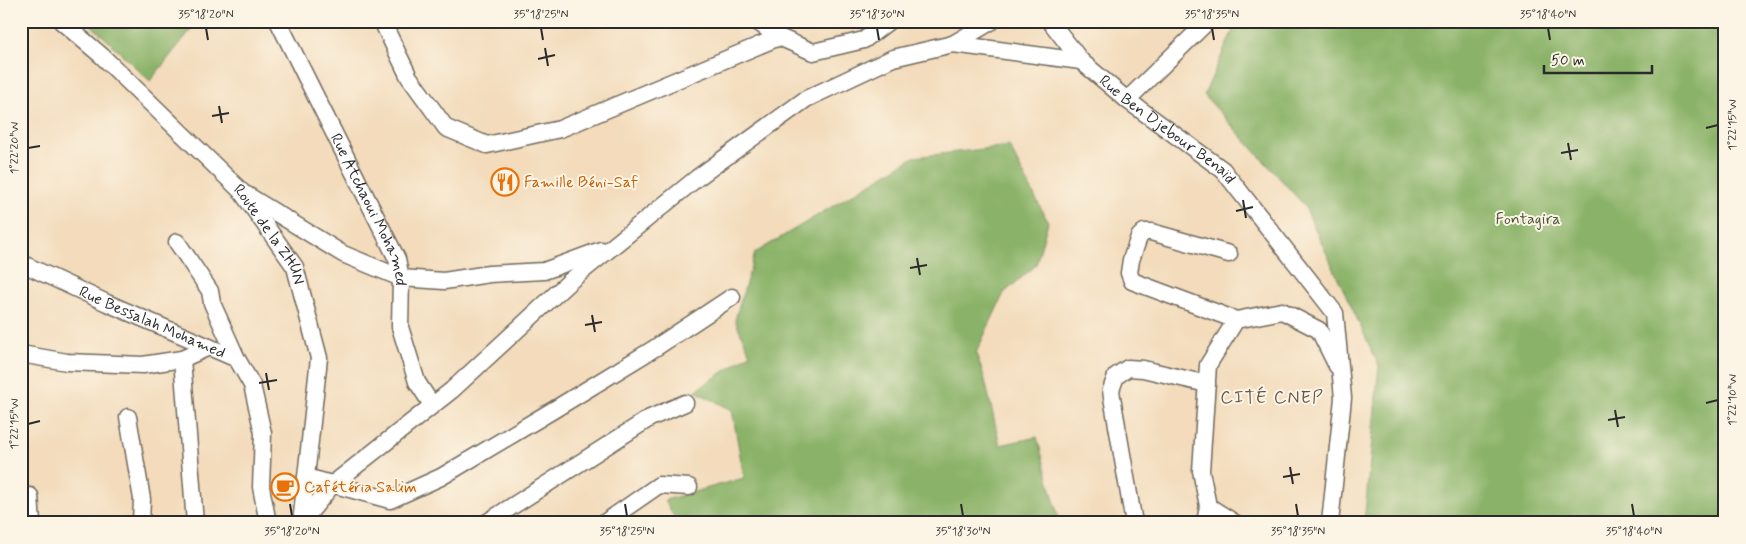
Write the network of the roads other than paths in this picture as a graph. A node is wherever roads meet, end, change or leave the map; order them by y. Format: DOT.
graph roads {
  1 [pos="61,21"];
  2 [pos="278,21"];
  3 [pos="382,21"];
  4 [pos="756,21"];
  5 [pos="889,21"];
  6 [pos="992,21"];
  7 [pos="1050,21"];
  8 [pos="1208,21"];
  9 [pos="778,37"];
  10 [pos="953,44"];
  11 [pos="1081,61"];
  12 [pos="1127,100"];
  13 [pos="241,191"];
  14 [pos="177,242"];
  15 [pos="614,245"];
  16 [pos="1229,254"];
  17 [pos="21,263"];
  18 [pos="400,278"];
  19 [pos="732,297"];
  20 [pos="1236,320"];
  21 [pos="1319,330"];
  22 [pos="1337,331"];
  23 [pos="209,347"];
  24 [pos="21,354"];
  25 [pos="182,359"];
  26 [pos="237,359"];
  27 [pos="1341,375"];
  28 [pos="1207,384"];
  29 [pos="685,403"];
  30 [pos="432,405"];
  31 [pos="128,417"];
  32 [pos="306,477"];
  33 [pos="332,484"];
  34 [pos="690,487"];
  35 [pos="30,496"];
  36 [pos="1208,506"];
  37 [pos="32,523"];
  38 [pos="141,523"];
  39 [pos="195,523"];
  40 [pos="268,523"];
  41 [pos="301,523"];
  42 [pos="486,523"];
  43 [pos="604,523"];
  44 [pos="1134,523"];
  45 [pos="1205,523"];
  46 [pos="1235,523"];
  47 [pos="1330,523"];
  1 -- 13 [label="street, Route de la ZHUN"];
  2 -- 18 [label="street, Rue Atchaoui Mohamed"];
  3 -- 9 [label="street"];
  4 -- 9 [label="street"];
  5 -- 9 [label="street"];
  6 -- 10 [label="street"];
  7 -- 11 [label="street, Rue Ben Djebour Benaïd"];
  8 -- 12 [label="street"];
  10 -- 11 [label="street"];
  10 -- 15 [label="street"];
  11 -- 12 [label="street, Rue Ben Djebour Benaïd"];
  12 -- 22 [label="street, Rue Ben Djebour Benaïd"];
  13 -- 18 [label="street"];
  13 -- 32 [label="street, Route de la ZHUN"];
  14 -- 26 [label="street"];
  15 -- 18 [label="street"];
  15 -- 30 [label="street"];
  16 -- 20 [label="street"];
  17 -- 23 [label="street, Rue Bessalah Mohamed"];
  18 -- 30 [label="street, Rue Atchaoui Mohamed"];
  19 -- 33 [label="street"];
  20 -- 21 [label="street"];
  20 -- 28 [label="street"];
  21 -- 22 [label="street"];
  21 -- 27 [label="street"];
  22 -- 27 [label="street, Rue Ben Djebour Benaïd"];
  23 -- 25 [label="street"];
  23 -- 26 [label="street, Rue Bessalah Mohamed"];
  24 -- 25 [label="street"];
  25 -- 39 [label="street"];
  26 -- 40 [label="street, Rue Bessalah Mohamed"];
  27 -- 47 [label="street, Rue Ben Djebour Benaïd"];
  28 -- 36 [label="street"];
  28 -- 44 [label="street"];
  29 -- 42 [label="street"];
  30 -- 33 [label="street"];
  31 -- 38 [label="street"];
  32 -- 33 [label="street"];
  32 -- 41 [label="street, Route de la ZHUN"];
  33 -- 41 [label="street"];
  34 -- 43 [label="street"];
  35 -- 37 [label="street"];
  36 -- 45 [label="street"];
  36 -- 46 [label="street"];
}
